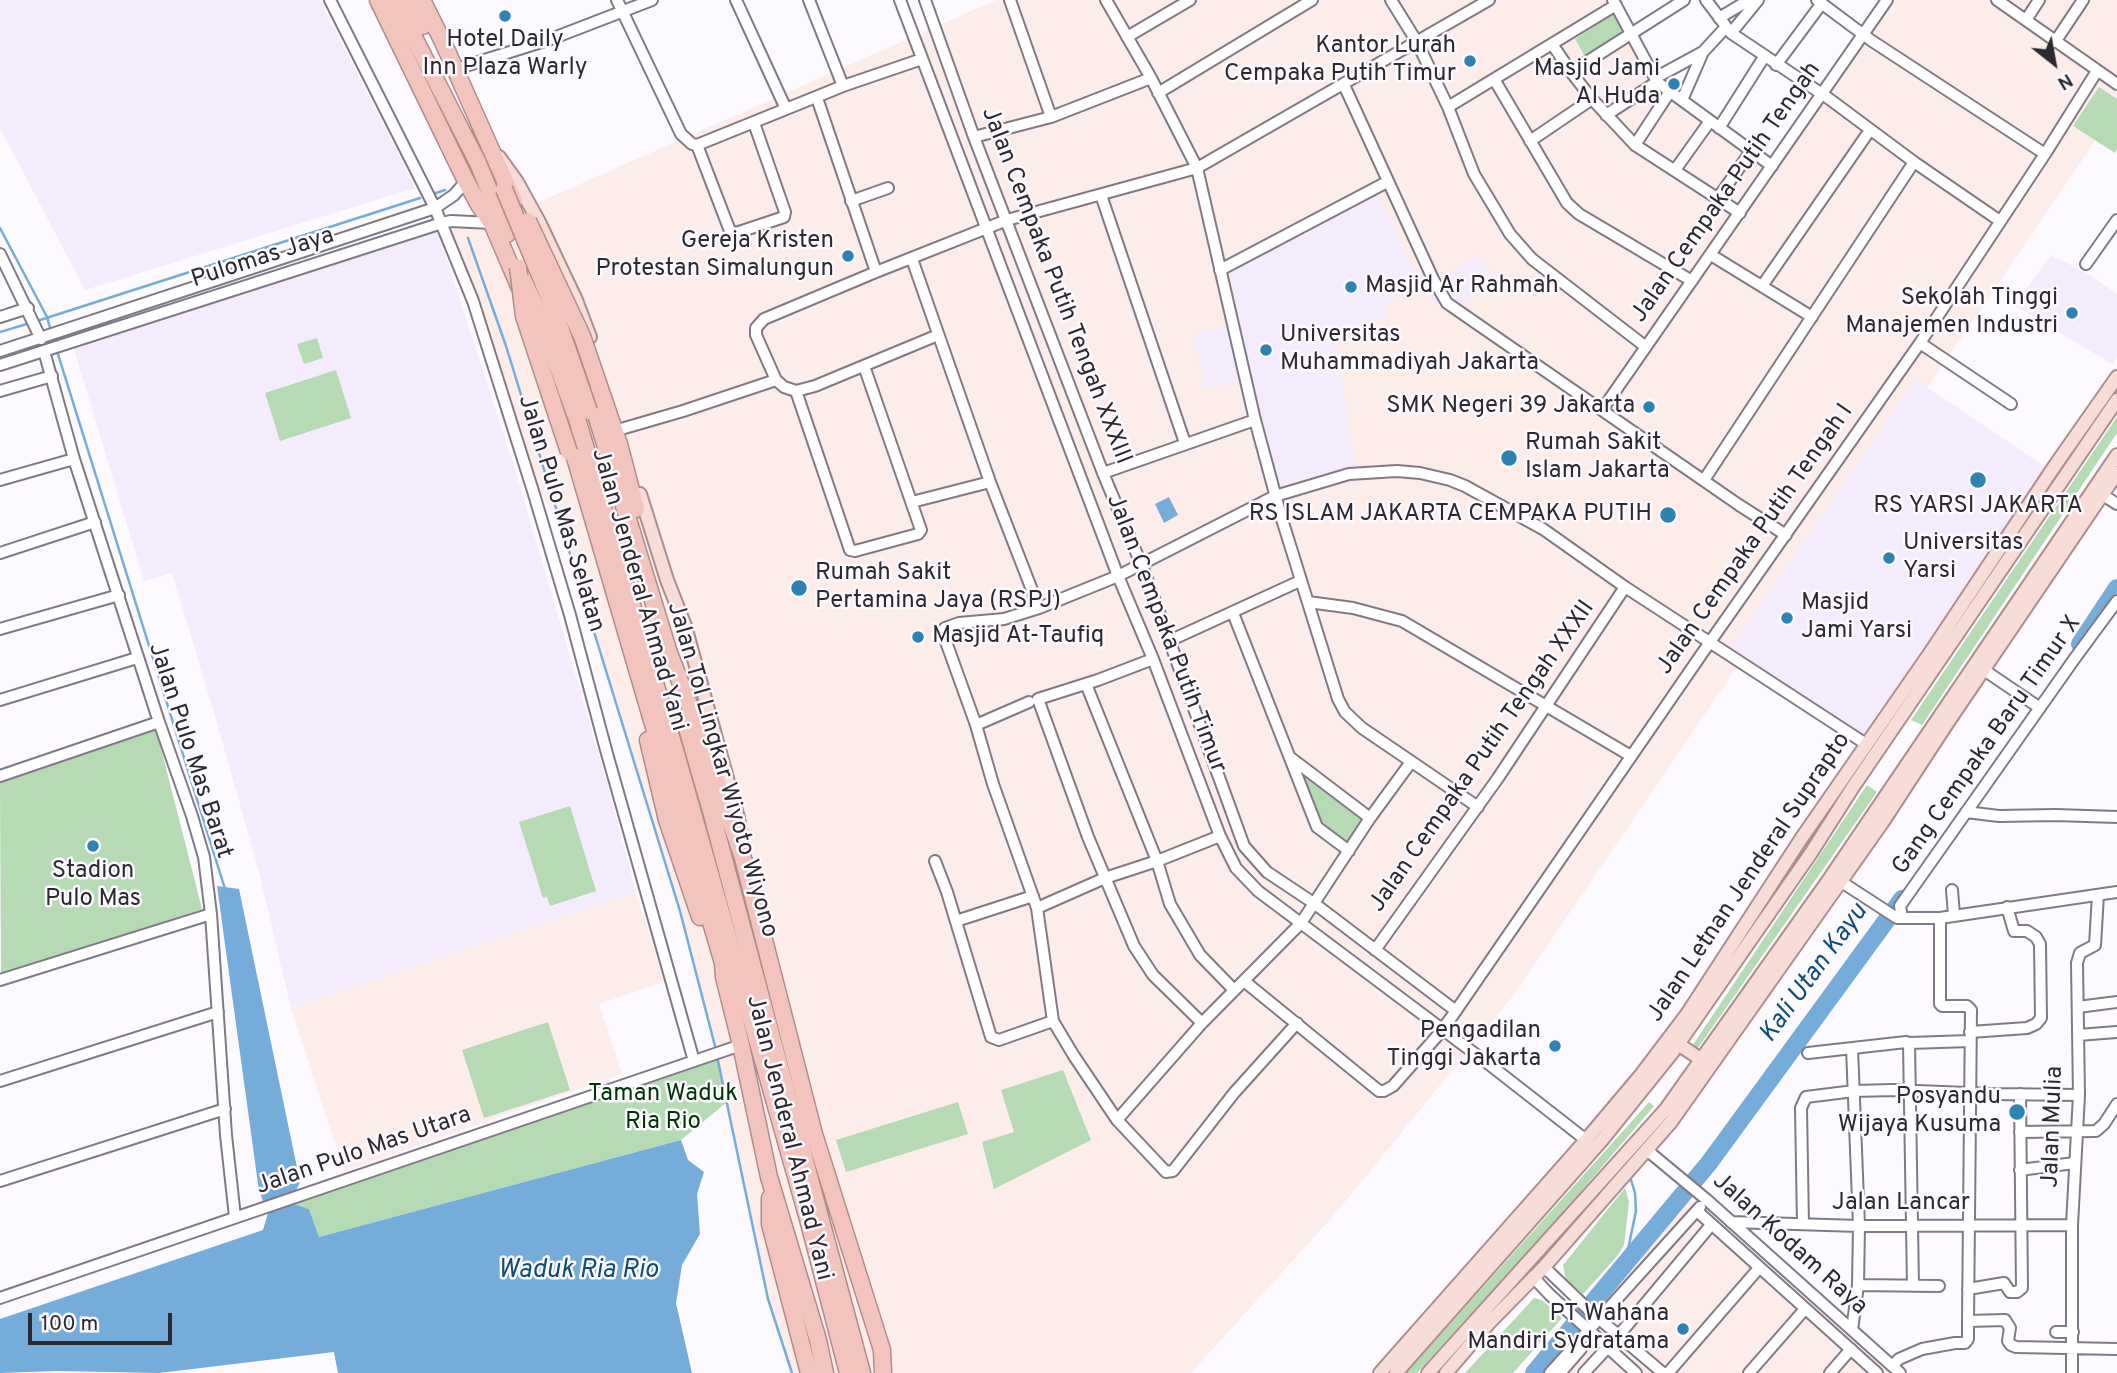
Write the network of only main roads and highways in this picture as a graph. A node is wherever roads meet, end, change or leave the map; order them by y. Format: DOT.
graph roads {
  1 [pos="378,0"];
  2 [pos="395,0"];
  3 [pos="409,0"];
  4 [pos="422,0"];
  5 [pos="490,146"];
  6 [pos="504,189"];
  7 [pos="518,267"];
  8 [pos="557,299"];
  9 [pos="530,312"];
  10 [pos="577,355"];
  11 [pos="547,365"];
  12 [pos="2117,377"];
  13 [pos="2117,401"];
  14 [pos="2117,454"];
  15 [pos="2117,473"];
  16 [pos="1950,648"];
  17 [pos="1930,653"];
  18 [pos="1946,704"];
  19 [pos="1948,722"];
  20 [pos="742,846"];
  21 [pos="1782,869"];
  22 [pos="1784,892"];
  23 [pos="1809,927"];
  24 [pos="1789,935"];
  25 [pos="724,977"];
  26 [pos="1678,1044"];
  27 [pos="1702,1060"];
  28 [pos="1612,1168"];
  29 [pos="769,1177"];
  30 [pos="1615,1185"];
  31 [pos="839,1217"];
  32 [pos="1497,1258"];
  33 [pos="1475,1264"];
  34 [pos="882,1372"];
  35 [pos="809,1373"];
  36 [pos="826,1373"];
  37 [pos="848,1373"];
  38 [pos="862,1373"];
  39 [pos="1380,1373"];
  40 [pos="1396,1373"];
  41 [pos="1428,1373"];
  42 [pos="1446,1373"];
  1 -- 9 [label="highway, Jalan Jenderal Ahmad Yani"];
  2 -- 7 [label="highway"];
  3 -- 6 [label="highway"];
  4 -- 5 [label="highway, Jalan Jenderal Ahmad Yani"];
  5 -- 8 [label="highway, Jalan Jenderal Ahmad Yani"];
  5 -- 20 [label="main road, Jalan Jenderal Ahmad Yani"];
  6 -- 20 [label="highway, bridge"];
  6 -- 38 [label="highway, Jalan Tol Lingkar Wiyoto Wiyono, bridge"];
  7 -- 25 [label="highway, bridge"];
  7 -- 37 [label="highway, Jalan Tol Lingkar Wiyoto Wiyono, bridge"];
  8 -- 9 [label="highway"];
  8 -- 10 [label="highway, Jalan Jenderal Ahmad Yani"];
  9 -- 11 [label="highway, Jalan Jenderal Ahmad Yani"];
  10 -- 11 [label="highway"];
  10 -- 20 [label="highway, Jalan Jenderal Ahmad Yani"];
  11 -- 25 [label="highway, Jalan Jenderal Ahmad Yani"];
  12 -- 17 [label="main road, Jalan Letnan Jenderal Suprapto"];
  13 -- 16 [label="main road, Jalan Letnan Jenderal Suprapto"];
  14 -- 18 [label="main road"];
  15 -- 19 [label="main road"];
  16 -- 17 [label="main road"];
  16 -- 22 [label="main road, Jalan Letnan Jenderal Suprapto"];
  17 -- 21 [label="main road, Jalan Letnan Jenderal Suprapto"];
  18 -- 19 [label="main road"];
  18 -- 24 [label="main road"];
  19 -- 23 [label="main road"];
  20 -- 31 [label="highway, Jalan Jenderal Ahmad Yani"];
  21 -- 22 [label="main road"];
  21 -- 33 [label="main road, Jalan Letnan Jenderal Suprapto"];
  22 -- 26 [label="main road, Jalan Letnan Jenderal Suprapto"];
  23 -- 24 [label="main road"];
  23 -- 30 [label="main road"];
  24 -- 27 [label="main road"];
  25 -- 29 [label="highway, Jalan Jenderal Ahmad Yani"];
  26 -- 27 [label="main road"];
  26 -- 32 [label="main road, Jalan Letnan Jenderal Suprapto"];
  27 -- 28 [label="main road"];
  28 -- 30 [label="main road"];
  28 -- 41 [label="main road"];
  29 -- 35 [label="highway"];
  29 -- 36 [label="highway, Jalan Jenderal Ahmad Yani"];
  30 -- 42 [label="main road"];
  31 -- 34 [label="highway, Jalan Jenderal Ahmad Yani"];
  31 -- 34 [label="highway, Jalan Jenderal Ahmad Yani"];
  32 -- 33 [label="main road"];
  32 -- 40 [label="main road, Jalan Letnan Jenderal Suprapto"];
  33 -- 39 [label="main road, Jalan Letnan Jenderal Suprapto"];
}
